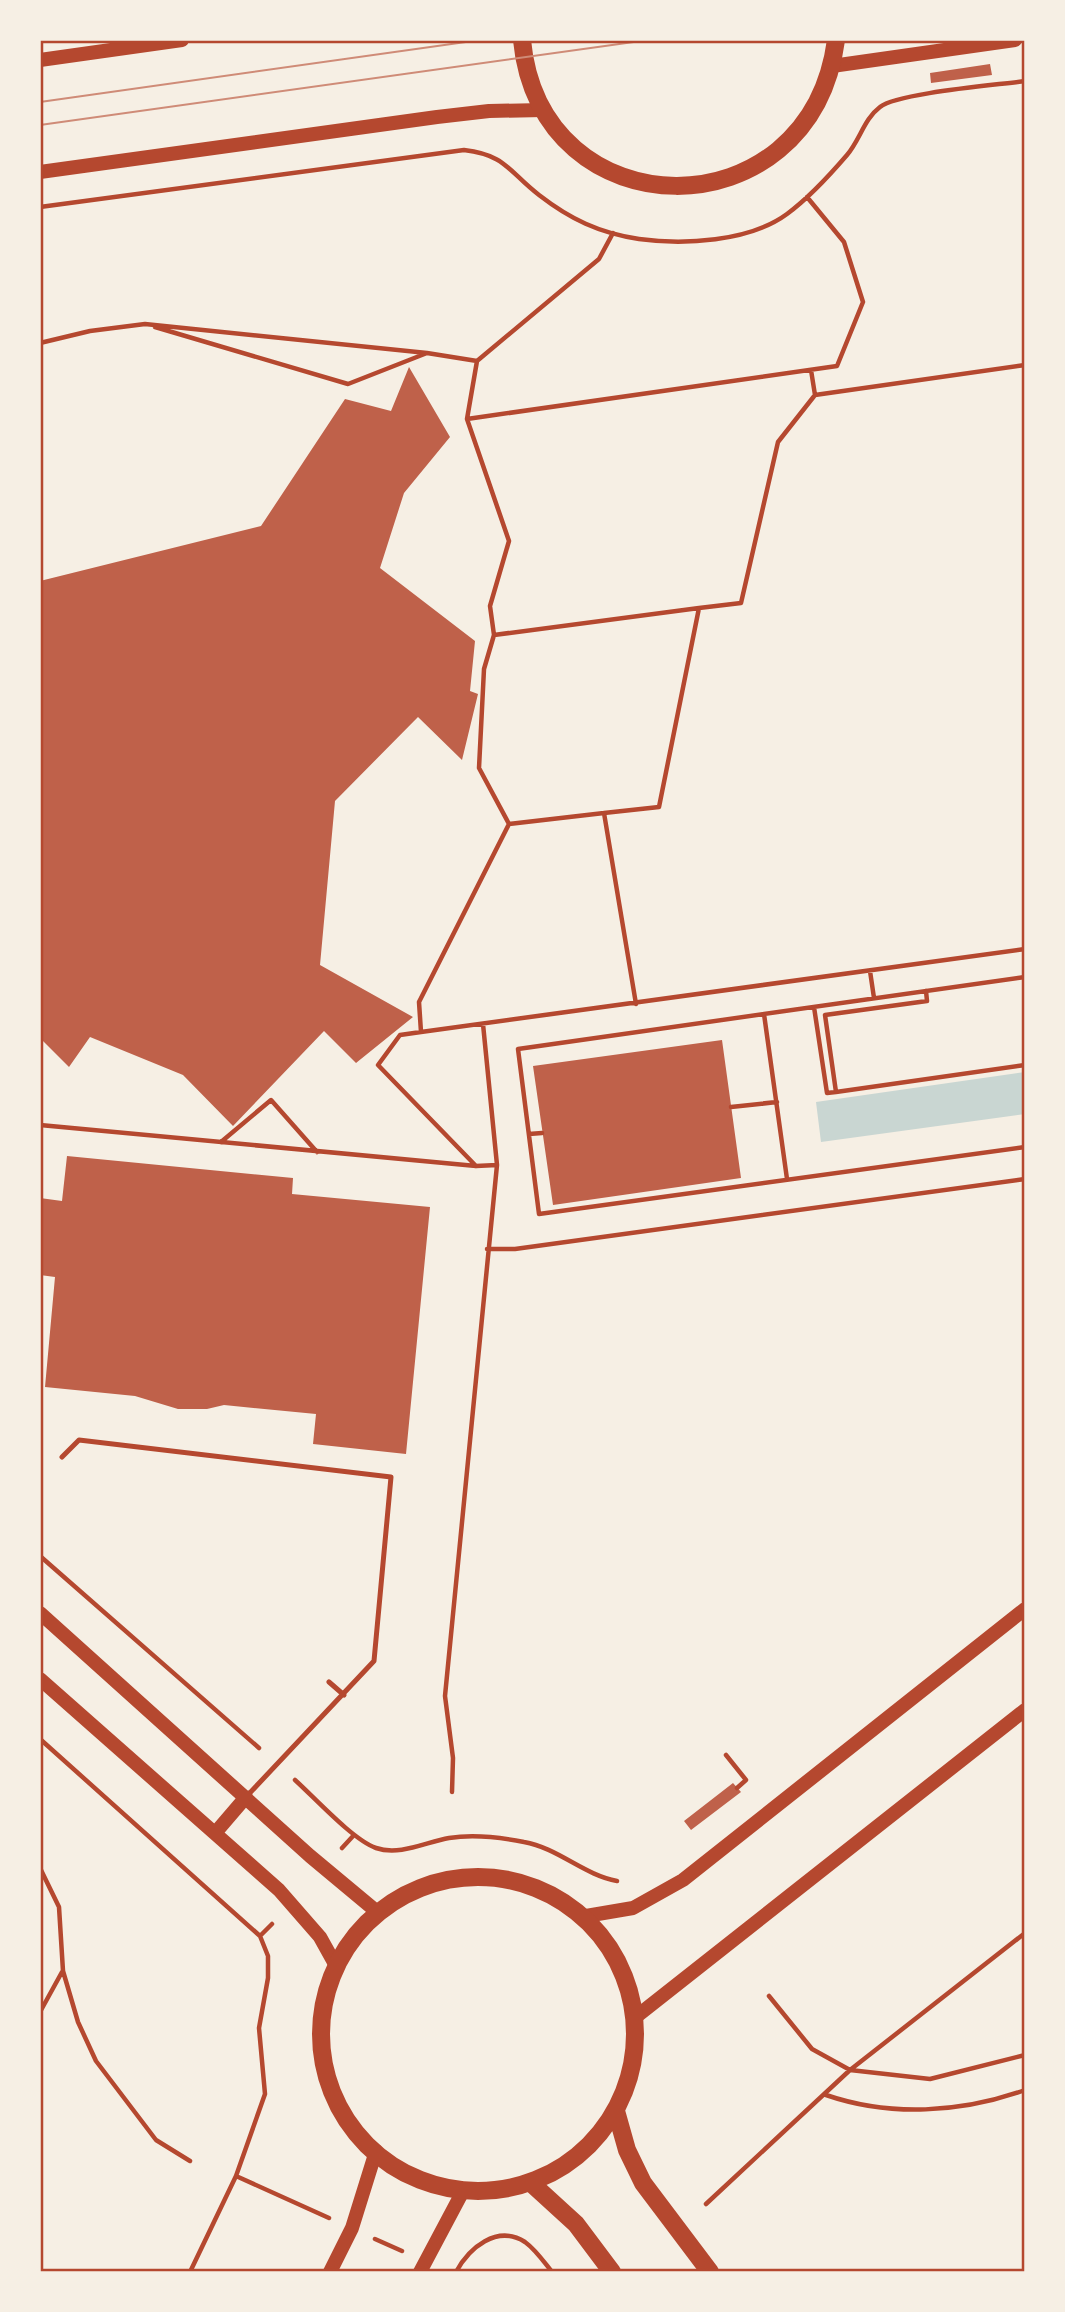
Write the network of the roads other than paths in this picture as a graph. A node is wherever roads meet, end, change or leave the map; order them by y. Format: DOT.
graph roads {
  1 [pos="182,40"];
  2 [pos="522,40"];
  3 [pos="836,40"];
  4 [pos="1015,40"];
  5 [pos="40,60"];
  6 [pos="832,66"];
  7 [pos="543,110"];
  8 [pos="40,172"];
  9 [pos="62,1457"];
  10 [pos="1025,1609"];
  11 [pos="40,1613"];
  12 [pos="40,1678"];
  13 [pos="329,1682"];
  14 [pos="344,1695"];
  15 [pos="1025,1710"];
  16 [pos="246,1797"];
  17 [pos="215,1832"];
  18 [pos="376,1911"];
  19 [pos="586,1916"];
  20 [pos="335,1964"];
  21 [pos="637,2016"];
  22 [pos="616,2111"];
  23 [pos="376,2151"];
  24 [pos="530,2182"];
  25 [pos="463,2191"];
  26 [pos="330,2272"];
  27 [pos="420,2272"];
  28 [pos="612,2272"];
  29 [pos="710,2272"];
  1 -- 5 [label="main road"];
  2 -- 7 [label="main road"];
  3 -- 6 [label="main road"];
  4 -- 6 [label="main road"];
  6 -- 7 [label="main road"];
  7 -- 8 [label="main road"];
  9 -- 14 [label="lane"];
  10 -- 19 [label="main road"];
  11 -- 16 [label="main road"];
  12 -- 17 [label="main road"];
  13 -- 14 [label="lane"];
  14 -- 16 [label="lane"];
  15 -- 21 [label="main road"];
  16 -- 17 [label="main road"];
  16 -- 18 [label="main road"];
  17 -- 20 [label="main road"];
  18 -- 19 [label="main road"];
  18 -- 20 [label="main road"];
  19 -- 21 [label="main road"];
  20 -- 23 [label="main road"];
  21 -- 22 [label="main road"];
  22 -- 24 [label="main road"];
  22 -- 29 [label="main road"];
  23 -- 25 [label="main road"];
  23 -- 26 [label="main road"];
  24 -- 25 [label="main road"];
  24 -- 28 [label="main road"];
  25 -- 27 [label="main road"];
}
